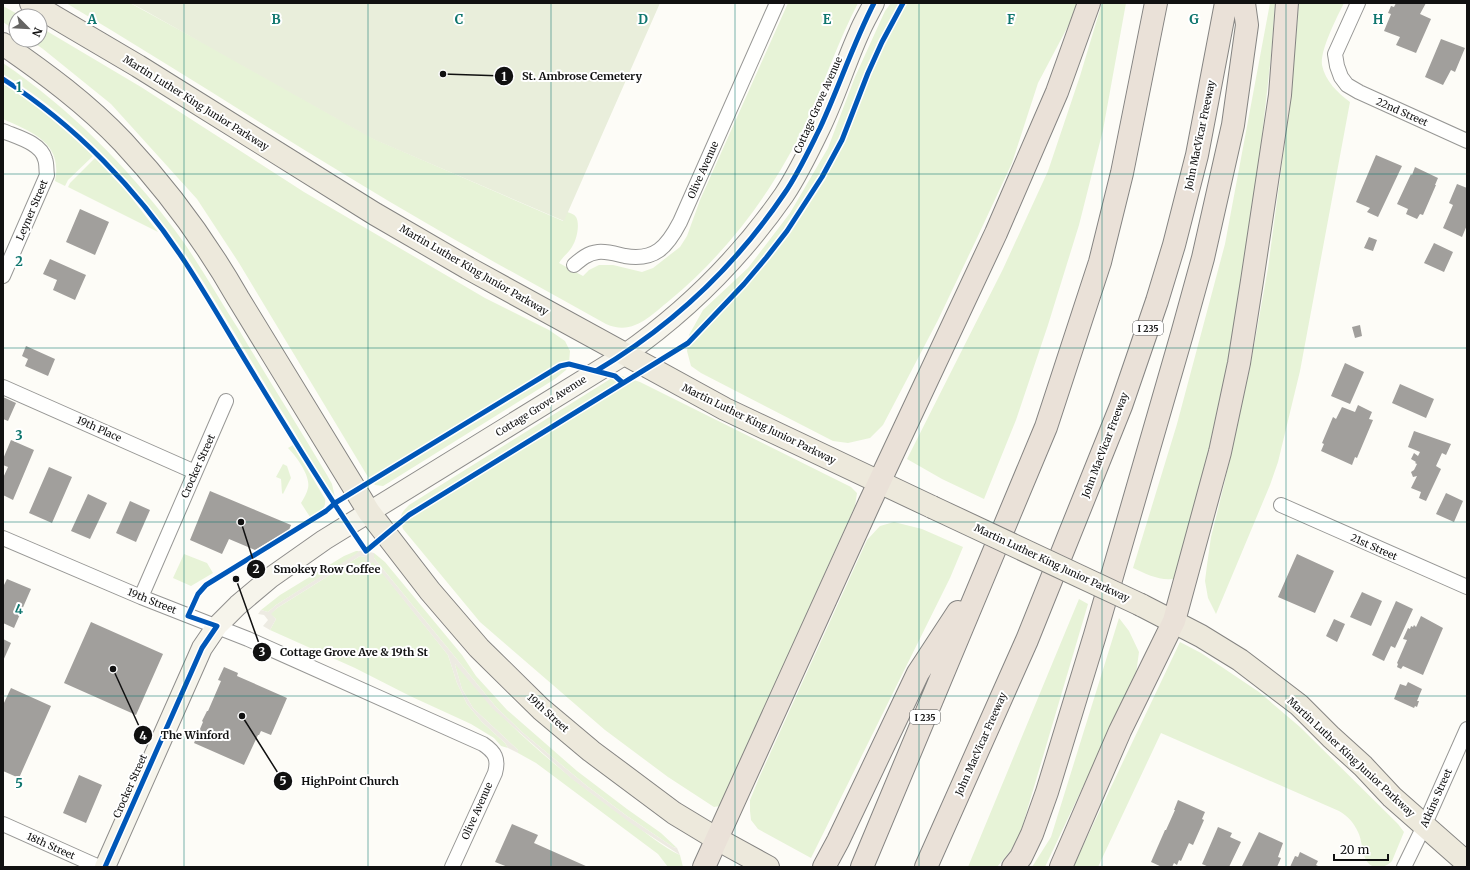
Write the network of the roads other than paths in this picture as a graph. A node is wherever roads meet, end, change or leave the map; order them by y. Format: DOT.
graph roads {
  1 [pos="32,3"];
  2 [pos="777,3"];
  3 [pos="874,3"];
  4 [pos="1089,3"];
  5 [pos="1156,3"];
  6 [pos="1226,3"];
  7 [pos="1244,3"];
  8 [pos="1287,3"];
  9 [pos="1358,3"];
  10 [pos="3,44"];
  11 [pos="3,131"];
  12 [pos="1467,141"];
  13 [pos="574,265"];
  14 [pos="3,276"];
  15 [pos="624,355"];
  16 [pos="3,387"];
  17 [pos="226,401"];
  18 [pos="195,472"];
  19 [pos="880,482"];
  20 [pos="1280,505"];
  21 [pos="369,512"];
  22 [pos="3,538"];
  23 [pos="988,567"];
  24 [pos="1467,587"];
  25 [pos="141,597"];
  26 [pos="1174,621"];
  27 [pos="217,626"];
  28 [pos="1027,640"];
  29 [pos="1467,729"];
  30 [pos="496,754"];
  31 [pos="3,824"];
  32 [pos="1424,826"];
  33 [pos="717,839"];
  34 [pos="1467,863"];
  35 [pos="99,867"];
  36 [pos="105,867"];
  37 [pos="452,867"];
  38 [pos="704,867"];
  39 [pos="768,867"];
  40 [pos="824,867"];
  41 [pos="862,867"];
  42 [pos="926,867"];
  43 [pos="940,867"];
  44 [pos="1013,867"];
  45 [pos="1061,867"];
  46 [pos="1404,867"];
  1 -- 15 [label="main road, Martin Luther King Junior Parkway"];
  2 -- 13 [label="street, Olive Avenue"];
  3 -- 15 [label="street, Cottage Grove Avenue"];
  4 -- 19 [label="highway"];
  5 -- 23 [label="highway, I 235"];
  6 -- 28 [label="highway, John MacVicar Freeway / I 235"];
  7 -- 44 [label="highway"];
  8 -- 26 [label="highway"];
  9 -- 12 [label="street, 22nd Street"];
  10 -- 21 [label="main road"];
  11 -- 14 [label="street, Leyner Street"];
  15 -- 19 [label="main road, Martin Luther King Junior Parkway"];
  15 -- 21 [label="street, Cottage Grove Avenue"];
  16 -- 18 [label="street, 19th Place"];
  17 -- 18 [label="street, Crocker Street"];
  18 -- 25 [label="street, Crocker Street"];
  19 -- 26 [label="main road, Martin Luther King Junior Parkway, bridge"];
  19 -- 33 [label="highway"];
  20 -- 24 [label="street, 21st Street"];
  21 -- 27 [label="street, Cottage Grove Avenue"];
  21 -- 33 [label="main road, 19th Street"];
  22 -- 25 [label="street, 19th Street"];
  23 -- 40 [label="highway"];
  23 -- 41 [label="highway, I 235"];
  25 -- 27 [label="street, 19th Street"];
  26 -- 32 [label="main road, Martin Luther King Junior Parkway"];
  26 -- 45 [label="highway"];
  27 -- 30 [label="street, 19th Street"];
  27 -- 36 [label="street, Crocker Street"];
  28 -- 42 [label="highway, John MacVicar Freeway / I 235"];
  28 -- 43 [label="highway"];
  29 -- 32 [label="street, Atkins Street"];
  30 -- 37 [label="street, Olive Avenue"];
  31 -- 35 [label="street, 18th Street"];
  32 -- 34 [label="main road, Martin Luther King Junior Parkway"];
  32 -- 46 [label="street, Atkins Street"];
  33 -- 38 [label="highway"];
  33 -- 39 [label="main road, 19th Street"];
}
